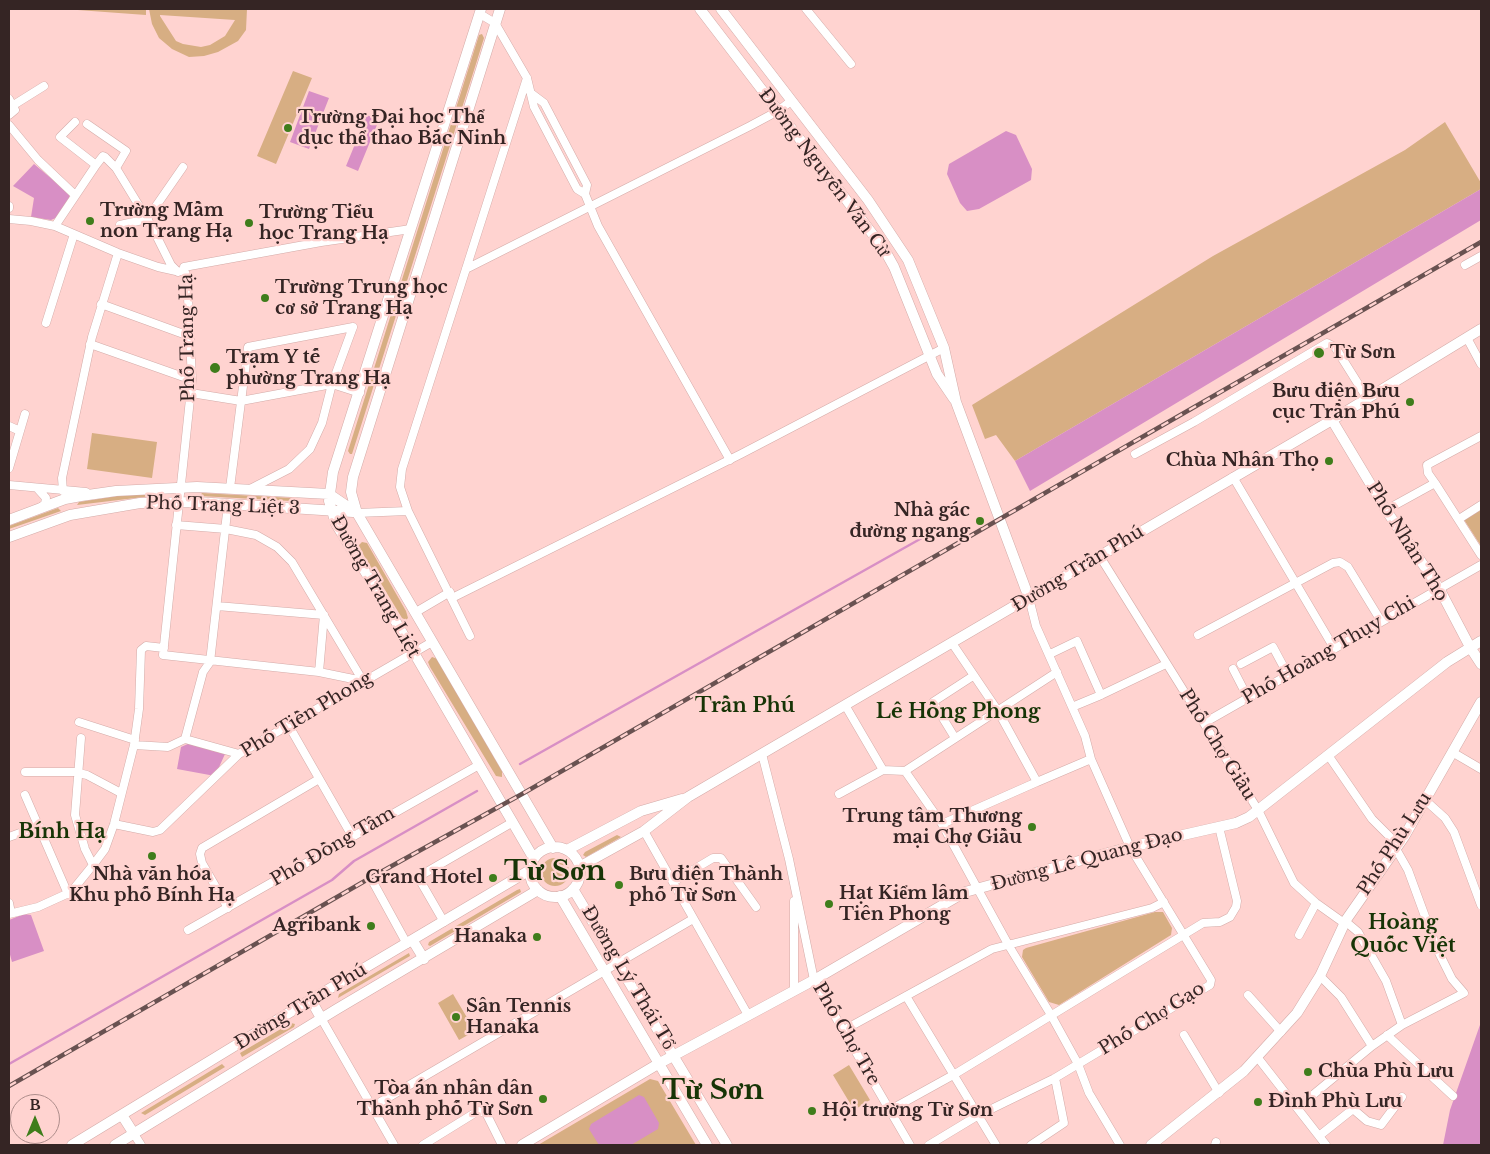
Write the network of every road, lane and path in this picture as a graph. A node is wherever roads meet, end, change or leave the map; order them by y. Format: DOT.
graph roads {
  1 [pos="500,9"];
  2 [pos="700,9"];
  3 [pos="722,9"];
  4 [pos="806,9"];
  5 [pos="480,11"];
  6 [pos="495,23"];
  7 [pos="742,37"];
  8 [pos="729,47"];
  9 [pos="851,64"];
  10 [pos="527,78"];
  11 [pos="44,86"];
  12 [pos="791,101"];
  13 [pos="10,102"];
  14 [pos="778,111"];
  15 [pos="9,115"];
  16 [pos="75,122"];
  17 [pos="87,124"];
  18 [pos="9,125"];
  19 [pos="96,165"];
  20 [pos="183,167"];
  21 [pos="116,168"];
  22 [pos="75,195"];
  23 [pos="591,206"];
  24 [pos="9,219"];
  25 [pos="147,219"];
  26 [pos="120,225"];
  27 [pos="54,226"];
  28 [pos="411,229"];
  29 [pos="74,234"];
  30 [pos="118,254"];
  31 [pos="1481,256"];
  32 [pos="1465,265"];
  33 [pos="180,269"];
  34 [pos="466,269"];
  35 [pos="101,304"];
  36 [pos="46,323"];
  37 [pos="1481,329"];
  38 [pos="188,336"];
  39 [pos="1467,338"];
  40 [pos="90,344"];
  41 [pos="944,348"];
  42 [pos="928,354"];
  43 [pos="1481,364"];
  44 [pos="192,380"];
  45 [pos="332,384"];
  46 [pos="191,393"];
  47 [pos="360,393"];
  48 [pos="1367,398"];
  49 [pos="241,400"];
  50 [pos="956,402"];
  51 [pos="25,414"];
  52 [pos="1332,420"];
  53 [pos="9,426"];
  54 [pos="20,431"];
  55 [pos="1481,436"];
  56 [pos="1135,454"];
  57 [pos="730,460"];
  58 [pos="9,468"];
  59 [pos="1233,477"];
  60 [pos="1435,483"];
  61 [pos="9,484"];
  62 [pos="179,487"];
  63 [pos="36,488"];
  64 [pos="230,488"];
  65 [pos="248,489"];
  66 [pos="329,494"];
  67 [pos="64,495"];
  68 [pos="178,502"];
  69 [pos="228,504"];
  70 [pos="1481,505"];
  71 [pos="39,508"];
  72 [pos="330,509"];
  73 [pos="408,510"];
  74 [pos="1386,510"];
  75 [pos="356,513"];
  76 [pos="70,515"];
  77 [pos="1459,519"];
  78 [pos="9,520"];
  79 [pos="176,525"];
  80 [pos="226,529"];
  81 [pos="9,537"];
  82 [pos="1099,555"];
  83 [pos="1481,555"];
  84 [pos="1481,565"];
  85 [pos="1295,583"];
  86 [pos="1439,588"];
  87 [pos="451,595"];
  88 [pos="1029,598"];
  89 [pos="218,606"];
  90 [pos="416,612"];
  91 [pos="324,615"];
  92 [pos="1381,621"];
  93 [pos="1198,635"];
  94 [pos="470,636"];
  95 [pos="1481,641"];
  96 [pos="432,642"];
  97 [pos="952,643"];
  98 [pos="1470,647"];
  99 [pos="164,648"];
  100 [pos="1334,648"];
  101 [pos="414,653"];
  102 [pos="1050,654"];
  103 [pos="210,662"];
  104 [pos="1166,664"];
  105 [pos="1241,664"];
  106 [pos="1481,664"];
  107 [pos="1233,669"];
  108 [pos="318,672"];
  109 [pos="1057,672"];
  110 [pos="1288,675"];
  111 [pos="973,676"];
  112 [pos="363,682"];
  113 [pos="1101,695"];
  114 [pos="1248,698"];
  115 [pos="1481,702"];
  116 [pos="845,705"];
  117 [pos="1072,707"];
  118 [pos="998,711"];
  119 [pos="1479,715"];
  120 [pos="79,722"];
  121 [pos="1204,723"];
  122 [pos="289,726"];
  123 [pos="81,738"];
  124 [pos="955,738"];
  125 [pos="185,739"];
  126 [pos="134,742"];
  127 [pos="1452,752"];
  128 [pos="239,754"];
  129 [pos="762,754"];
  130 [pos="1328,755"];
  131 [pos="1091,759"];
  132 [pos="479,765"];
  133 [pos="883,770"];
  134 [pos="1481,770"];
  135 [pos="904,771"];
  136 [pos="25,772"];
  137 [pos="78,772"];
  138 [pos="320,779"];
  139 [pos="1038,782"];
  140 [pos="121,793"];
  141 [pos="839,794"];
  142 [pos="25,795"];
  143 [pos="688,797"];
  144 [pos="1425,800"];
  145 [pos="652,807"];
  146 [pos="1258,810"];
  147 [pos="635,814"];
  148 [pos="658,820"];
  149 [pos="512,822"];
  150 [pos="114,824"];
  151 [pos="942,824"];
  152 [pos="39,826"];
  153 [pos="1219,827"];
  154 [pos="644,831"];
  155 [pos="9,834"];
  156 [pos="352,836"];
  157 [pos="1130,847"];
  158 [pos="1397,847"];
  159 [pos="553,848"];
  160 [pos="567,850"];
  161 [pos="534,859"];
  162 [pos="93,865"];
  163 [pos="579,867"];
  164 [pos="530,870"];
  165 [pos="373,882"];
  166 [pos="673,882"];
  167 [pos="794,887"];
  168 [pos="977,888"];
  169 [pos="573,889"];
  170 [pos="538,890"];
  171 [pos="68,894"];
  172 [pos="560,896"];
  173 [pos="1164,902"];
  174 [pos="1316,902"];
  175 [pos="9,903"];
  176 [pos="1481,905"];
  177 [pos="756,907"];
  178 [pos="228,908"];
  179 [pos="10,913"];
  180 [pos="693,919"];
  181 [pos="444,922"];
  182 [pos="1345,922"];
  183 [pos="188,930"];
  184 [pos="1299,935"];
  185 [pos="1185,936"];
  186 [pos="410,942"];
  187 [pos="1009,946"];
  188 [pos="424,959"];
  189 [pos="619,962"];
  190 [pos="603,971"];
  191 [pos="1320,976"];
  192 [pos="814,980"];
  193 [pos="794,990"];
  194 [pos="1248,995"];
  195 [pos="906,996"];
  196 [pos="311,1000"];
  197 [pos="748,1015"];
  198 [pos="1051,1015"];
  199 [pos="321,1018"];
  200 [pos="1402,1025"];
  201 [pos="842,1031"];
  202 [pos="1281,1032"];
  203 [pos="1387,1035"];
  204 [pos="1184,1036"];
  205 [pos="1372,1046"];
  206 [pos="674,1055"];
  207 [pos="1258,1058"];
  208 [pos="658,1064"];
  209 [pos="1078,1064"];
  210 [pos="955,1074"];
  211 [pos="1055,1078"];
  212 [pos="1219,1093"];
  213 [pos="1453,1096"];
  214 [pos="1402,1097"];
  215 [pos="372,1107"];
  216 [pos="1297,1108"];
  217 [pos="890,1110"];
  218 [pos="122,1115"];
  219 [pos="977,1116"];
  220 [pos="134,1134"];
  221 [pos="1319,1136"];
  222 [pos="72,1145"];
  223 [pos="115,1145"];
  224 [pos="141,1145"];
  225 [pos="394,1145"];
  226 [pos="423,1145"];
  227 [pos="502,1145"];
  228 [pos="522,1145"];
  229 [pos="707,1145"];
  230 [pos="727,1145"];
  231 [pos="910,1145"];
  232 [pos="929,1145"];
  233 [pos="996,1145"];
  234 [pos="1031,1145"];
  235 [pos="1120,1145"];
  236 [pos="1151,1145"];
  237 [pos="1326,1145"];
  1 -- 6 [label="main road, Đường Trang Liệt"];
  2 -- 8 [label="main road, Đường Nguyễn Văn Cừ"];
  3 -- 7 [label="main road, Đường Nguyễn Văn Cừ"];
  4 -- 9 [label="street"];
  5 -- 6 [label="street"];
  5 -- 28 [label="main road, Đường Trang Liệt"];
  6 -- 10 [label="street"];
  6 -- 75 [label="main road, Đường Trang Liệt"];
  7 -- 8 [label="main road"];
  7 -- 12 [label="main road, Đường Nguyễn Văn Cừ"];
  8 -- 14 [label="main road, Đường Nguyễn Văn Cừ"];
  10 -- 23 [label="street"];
  10 -- 34 [label="street"];
  11 -- 13 [label="street"];
  12 -- 14 [label="street"];
  12 -- 41 [label="main road, Đường Nguyễn Văn Cừ"];
  13 -- 15 [label="street"];
  14 -- 23 [label="street"];
  14 -- 42 [label="main road, Đường Nguyễn Văn Cừ"];
  16 -- 19 [label="street"];
  17 -- 21 [label="street"];
  18 -- 22 [label="street"];
  19 -- 21 [label="street"];
  19 -- 22 [label="street"];
  20 -- 25 [label="street"];
  21 -- 25 [label="street"];
  22 -- 27 [label="street"];
  23 -- 34 [label="street"];
  23 -- 57 [label="street"];
  24 -- 27 [label="street"];
  25 -- 26 [label="street"];
  25 -- 33 [label="street"];
  27 -- 29 [label="street"];
  28 -- 33 [label="street, Phố Trang Hạ"];
  28 -- 47 [label="main road, Đường Trang Liệt"];
  29 -- 30 [label="street"];
  29 -- 36 [label="street"];
  30 -- 33 [label="street"];
  30 -- 35 [label="street"];
  31 -- 32 [label="street"];
  33 -- 38 [label="street, Phố Trang Hạ"];
  34 -- 73 [label="street"];
  35 -- 38 [label="street"];
  35 -- 40 [label="street"];
  37 -- 39 [label="main road, Đường Trần Phú"];
  38 -- 44 [label="street, Phố Trang Hạ"];
  39 -- 43 [label="street"];
  39 -- 48 [label="main road, Đường Trần Phú"];
  40 -- 44 [label="street"];
  40 -- 67 [label="street"];
  41 -- 42 [label="street"];
  41 -- 50 [label="main road, Đường Nguyễn Văn Cừ"];
  42 -- 50 [label="main road, Đường Nguyễn Văn Cừ"];
  42 -- 57 [label="street"];
  44 -- 46 [label="street, Phố Trang Hạ"];
  45 -- 47 [label="street"];
  45 -- 49 [label="street"];
  45 -- 49 [label="street"];
  45 -- 65 [label="street"];
  46 -- 49 [label="street"];
  46 -- 62 [label="street, Phố Trang Hạ"];
  47 -- 66 [label="main road, Đường Trang Liệt"];
  48 -- 52 [label="main road, Đường Trần Phú"];
  48 -- 56 [label="street"];
  49 -- 64 [label="street"];
  50 -- 88 [label="main road, Đường Nguyễn Văn Cừ"];
  51 -- 54 [label="street"];
  52 -- 59 [label="main road, Đường Trần Phú"];
  52 -- 74 [label="main road, Phố Nhân Thọ"];
  53 -- 54 [label="street"];
  54 -- 58 [label="street"];
  55 -- 60 [label="street"];
  57 -- 87 [label="street"];
  59 -- 82 [label="main road, Đường Trần Phú"];
  59 -- 85 [label="street"];
  60 -- 74 [label="street"];
  60 -- 77 [label="street"];
  61 -- 63 [label="street, Phố Trang Liệt 3"];
  62 -- 64 [label="main road, Phố Trang Liệt 3"];
  62 -- 67 [label="main road, Phố Trang Liệt 3"];
  62 -- 68 [label="street, Phố Trang Hạ"];
  63 -- 67 [label="street, Phố Trang Liệt 3"];
  63 -- 71 [label="street"];
  64 -- 65 [label="main road, Phố Trang Liệt 3"];
  65 -- 66 [label="main road, Phố Trang Liệt 3"];
  66 -- 72 [label="main road, Đường Trang Liệt"];
  66 -- 75 [label="main road"];
  67 -- 71 [label="main road, Phố Trang Liệt 3"];
  67 -- 76 [label="main road"];
  68 -- 69 [label="main road, Phố Trang Liệt 3"];
  68 -- 76 [label="main road, Phố Trang Liệt 3"];
  68 -- 79 [label="street, Phố Trang Hạ"];
  69 -- 72 [label="main road, Phố Trang Liệt 3"];
  69 -- 80 [label="street"];
  70 -- 77 [label="street"];
  71 -- 78 [label="main road, Phố Trang Liệt 3"];
  72 -- 75 [label="main road, Phố Trang Liệt 3"];
  72 -- 101 [label="main road, Đường Trang Liệt"];
  73 -- 75 [label="street"];
  73 -- 87 [label="street"];
  74 -- 86 [label="main road, Phố Nhân Thọ"];
  75 -- 90 [label="main road, Đường Trang Liệt"];
  76 -- 81 [label="main road, Phố Trang Liệt 3"];
  77 -- 83 [label="street"];
  79 -- 80 [label="street"];
  79 -- 99 [label="street, Phố Trang Hạ"];
  80 -- 89 [label="street"];
  80 -- 91 [label="street"];
  82 -- 88 [label="main road, Đường Trần Phú"];
  82 -- 104 [label="street, Phố Chợ Giầu"];
  84 -- 86 [label="street, Phố Hoàng Thụy Chi"];
  85 -- 92 [label="street"];
  85 -- 93 [label="street"];
  85 -- 100 [label="street"];
  86 -- 92 [label="street, Phố Hoàng Thụy Chi"];
  86 -- 98 [label="main road, Phố Nhân Thọ"];
  87 -- 90 [label="street"];
  87 -- 94 [label="street"];
  88 -- 97 [label="main road, Đường Trần Phú"];
  88 -- 102 [label="street, Phố Chợ Gạo"];
  89 -- 91 [label="street"];
  89 -- 103 [label="street"];
  90 -- 96 [label="main road, Đường Trang Liệt"];
  91 -- 108 [label="street"];
  91 -- 112 [label="street"];
  92 -- 100 [label="street, Phố Hoàng Thụy Chi"];
  95 -- 98 [label="main road, Đường Lê Quang Đạo"];
  96 -- 101 [label="street, Phố Tiền Phong"];
  96 -- 159 [label="main road, Đường Trang Liệt"];
  97 -- 111 [label="street"];
  97 -- 116 [label="main road, Đường Trần Phú"];
  98 -- 106 [label="main road, Phố Nhân Thọ"];
  98 -- 130 [label="main road, Đường Lê Quang Đạo"];
  99 -- 103 [label="street"];
  99 -- 126 [label="street"];
  100 -- 110 [label="street, Phố Hoàng Thụy Chi"];
  101 -- 112 [label="street, Phố Tiền Phong"];
  101 -- 132 [label="main road, Đường Trang Liệt"];
  102 -- 109 [label="street, Phố Chợ Gạo"];
  102 -- 113 [label="street"];
  103 -- 108 [label="street"];
  103 -- 125 [label="street"];
  104 -- 113 [label="street"];
  104 -- 121 [label="street, Phố Chợ Giầu"];
  105 -- 110 [label="street"];
  107 -- 114 [label="street"];
  108 -- 112 [label="street"];
  109 -- 117 [label="street, Phố Chợ Gạo"];
  109 -- 118 [label="street"];
  110 -- 114 [label="street, Phố Hoàng Thụy Chi"];
  111 -- 118 [label="street"];
  111 -- 124 [label="street"];
  112 -- 122 [label="street, Phố Tiền Phong"];
  113 -- 117 [label="street"];
  114 -- 121 [label="street, Phố Hoàng Thụy Chi"];
  115 -- 119 [label="main road"];
  116 -- 129 [label="main road, Đường Trần Phú"];
  116 -- 133 [label="street"];
  117 -- 131 [label="street, Phố Chợ Gạo"];
  118 -- 124 [label="street"];
  118 -- 139 [label="street"];
  119 -- 127 [label="main road, Phố Phù Lưu"];
  120 -- 126 [label="street"];
  121 -- 146 [label="street, Phố Chợ Giầu"];
  122 -- 128 [label="street, Phố Tiền Phong"];
  122 -- 138 [label="street"];
  123 -- 137 [label="street"];
  124 -- 135 [label="street"];
  125 -- 126 [label="street"];
  125 -- 128 [label="street"];
  126 -- 140 [label="street"];
  127 -- 134 [label="street"];
  127 -- 144 [label="main road, Phố Phù Lưu"];
  128 -- 150 [label="street, Phố Tiền Phong"];
  129 -- 143 [label="main road, Đường Trần Phú"];
  129 -- 167 [label="street, Phố Chợ Tre"];
  130 -- 146 [label="main road, Đường Lê Quang Đạo"];
  130 -- 158 [label="street"];
  131 -- 139 [label="street"];
  131 -- 157 [label="street, Phố Chợ Gạo"];
  132 -- 149 [label="main road, Đường Trang Liệt"];
  132 -- 156 [label="street, Phố Đồng Tâm"];
  133 -- 135 [label="street"];
  133 -- 141 [label="street"];
  135 -- 151 [label="street"];
  136 -- 137 [label="street"];
  137 -- 140 [label="street"];
  137 -- 162 [label="street"];
  138 -- 156 [label="street"];
  138 -- 178 [label="street"];
  139 -- 151 [label="street"];
  140 -- 150 [label="street"];
  142 -- 152 [label="street"];
  143 -- 145 [label="main road, Đường Trần Phú"];
  143 -- 148 [label="main road, Đường Trần Phú"];
  144 -- 158 [label="main road, Phố Phù Lưu"];
  144 -- 176 [label="street"];
  145 -- 147 [label="main road, Đường Trần Phú"];
  145 -- 148 [label="main road"];
  146 -- 153 [label="main road, Đường Lê Quang Đạo"];
  146 -- 174 [label="street, Phố Chợ Giầu"];
  147 -- 154 [label="main road"];
  147 -- 160 [label="main road, Đường Trần Phú"];
  148 -- 154 [label="main road, Đường Trần Phú"];
  149 -- 161 [label="main road, Đường Trang Liệt"];
  149 -- 181 [label="street"];
  150 -- 162 [label="street"];
  151 -- 168 [label="street"];
  152 -- 155 [label="street"];
  152 -- 171 [label="street"];
  153 -- 157 [label="main road, Đường Lê Quang Đạo"];
  153 -- 185 [label="street"];
  154 -- 163 [label="main road, Đường Trần Phú"];
  154 -- 166 [label="street"];
  156 -- 178 [label="street, Phố Đồng Tâm"];
  157 -- 168 [label="main road, Đường Lê Quang Đạo"];
  157 -- 173 [label="street, Phố Chợ Gạo"];
  158 -- 182 [label="main road, Phố Phù Lưu"];
  158 -- 200 [label="street"];
  159 -- 160 [label="main road"];
  159 -- 161 [label="main road"];
  160 -- 163 [label="main road"];
  161 -- 164 [label="main road"];
  162 -- 171 [label="street"];
  163 -- 169 [label="main road"];
  164 -- 170 [label="main road"];
  164 -- 181 [label="main road, Đường Trần Phú"];
  165 -- 186 [label="street"];
  166 -- 177 [label="street"];
  166 -- 180 [label="street"];
  167 -- 192 [label="street, Phố Chợ Tre"];
  167 -- 193 [label="street, Phố Chợ Tre"];
  168 -- 187 [label="street"];
  168 -- 192 [label="main road, Đường Lê Quang Đạo"];
  169 -- 172 [label="main road"];
  169 -- 189 [label="main road, Đường Lý Thái Tổ"];
  170 -- 172 [label="main road"];
  170 -- 188 [label="main road, Đường Trần Phú"];
  171 -- 179 [label="street"];
  172 -- 190 [label="main road, Đường Lý Thái Tổ"];
  173 -- 185 [label="street, Phố Chợ Gạo"];
  173 -- 187 [label="street"];
  174 -- 182 [label="street, Phố Chợ Giầu"];
  174 -- 184 [label="street"];
  175 -- 179 [label="street"];
  178 -- 183 [label="street, Phố Đồng Tâm"];
  180 -- 189 [label="street"];
  180 -- 197 [label="street"];
  181 -- 186 [label="main road, Đường Trần Phú"];
  182 -- 191 [label="main road, Phố Phù Lưu"];
  182 -- 200 [label="street, Phố Chợ Giầu"];
  185 -- 198 [label="street"];
  185 -- 209 [label="street, Phố Chợ Gạo"];
  186 -- 188 [label="main road"];
  186 -- 196 [label="main road, Đường Trần Phú"];
  187 -- 195 [label="street"];
  187 -- 198 [label="street"];
  188 -- 199 [label="main road, Đường Trần Phú"];
  189 -- 190 [label="street"];
  189 -- 206 [label="main road, Đường Lý Thái Tổ"];
  190 -- 208 [label="main road, Đường Lý Thái Tổ"];
  190 -- 215 [label="street"];
  191 -- 202 [label="main road, Phố Phù Lưu"];
  191 -- 205 [label="street"];
  192 -- 193 [label="main road, Đường Lê Quang Đạo"];
  192 -- 201 [label="street, Phố Chợ Tre"];
  193 -- 197 [label="main road, Đường Lê Quang Đạo"];
  194 -- 202 [label="street"];
  195 -- 201 [label="street"];
  195 -- 210 [label="street"];
  196 -- 199 [label="main road"];
  196 -- 218 [label="main road, Đường Trần Phú"];
  197 -- 206 [label="main road, Đường Lê Quang Đạo"];
  198 -- 209 [label="street"];
  198 -- 210 [label="street"];
  199 -- 215 [label="street"];
  199 -- 220 [label="main road, Đường Trần Phú"];
  200 -- 203 [label="street"];
  201 -- 217 [label="street, Phố Chợ Tre"];
  202 -- 207 [label="main road, Phố Phù Lưu"];
  203 -- 205 [label="street"];
  203 -- 213 [label="street"];
  204 -- 212 [label="street"];
  205 -- 216 [label="street"];
  206 -- 208 [label="main road, Đường Lê Quang Đạo"];
  206 -- 230 [label="main road, Đường Lý Thái Tổ"];
  207 -- 212 [label="main road, Phố Phù Lưu"];
  207 -- 216 [label="street"];
  208 -- 228 [label="main road"];
  208 -- 229 [label="main road, Đường Lý Thái Tổ"];
  209 -- 211 [label="street, Phố Chợ Gạo"];
  209 -- 235 [label="street"];
  210 -- 217 [label="street"];
  210 -- 219 [label="street"];
  211 -- 219 [label="street, Phố Chợ Gạo"];
  211 -- 234 [label="street"];
  212 -- 236 [label="main road, Phố Phù Lưu"];
  214 -- 221 [label="street"];
  215 -- 225 [label="street"];
  216 -- 221 [label="street"];
  217 -- 231 [label="street, Phố Chợ Tre"];
  218 -- 220 [label="main road"];
  218 -- 222 [label="main road, Đường Trần Phú"];
  219 -- 232 [label="street, Phố Chợ Gạo"];
  219 -- 233 [label="street"];
  220 -- 223 [label="main road, Đường Trần Phú"];
  220 -- 224 [label="street"];
  221 -- 237 [label="street"];
  226 -- 227 [label="street"];
}
